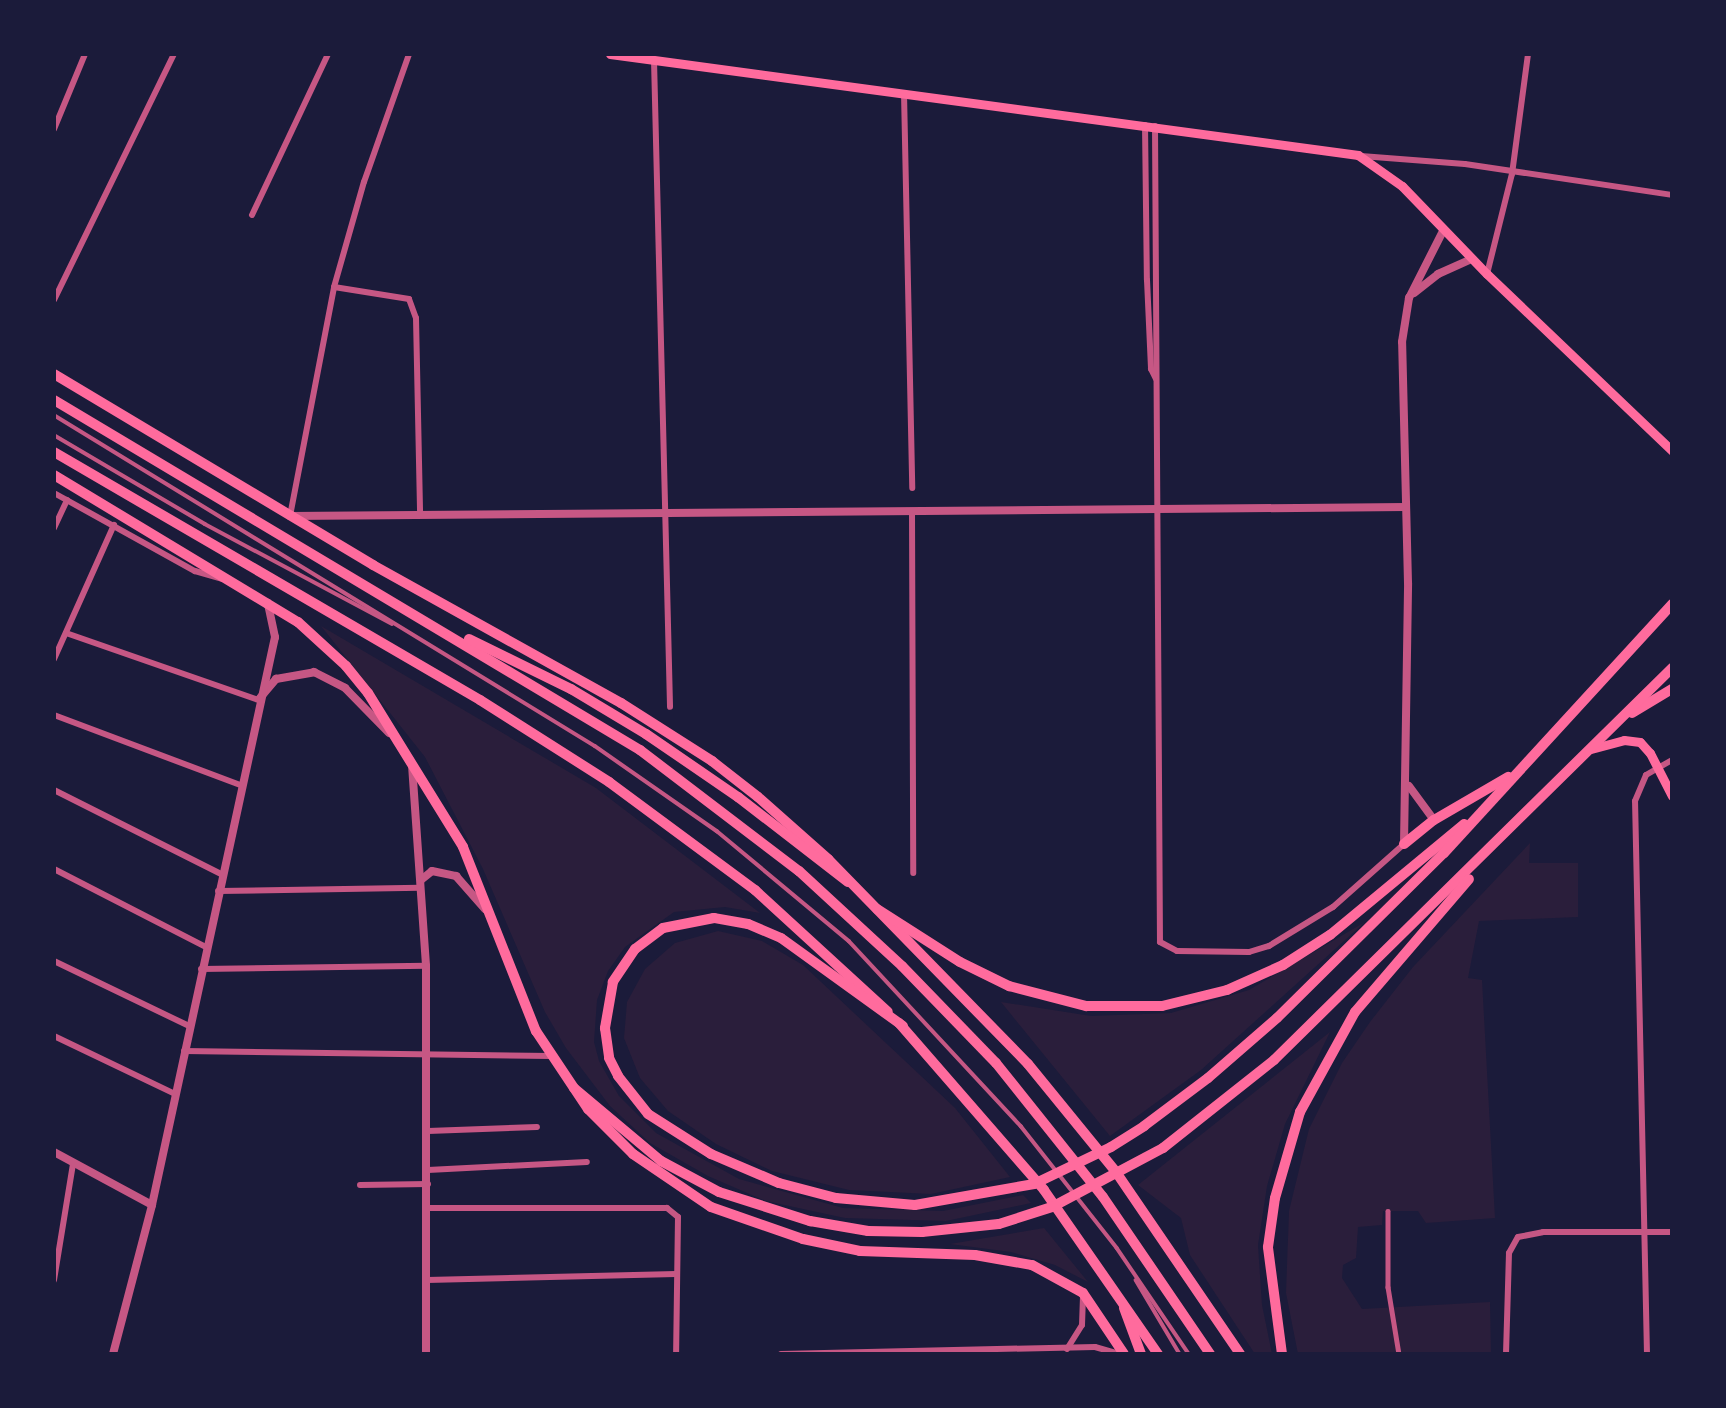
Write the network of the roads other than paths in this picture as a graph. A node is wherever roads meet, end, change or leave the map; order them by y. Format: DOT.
graph roads {
  1 [pos="85,54"];
  2 [pos="174,54"];
  3 [pos="328,54"];
  4 [pos="409,54"];
  5 [pos="610,54"];
  6 [pos="1528,54"];
  7 [pos="654,60"];
  8 [pos="904,93"];
  9 [pos="1150,125"];
  10 [pos="54,129"];
  11 [pos="1358,156"];
  12 [pos="1511,174"];
  13 [pos="1672,195"];
  14 [pos="252,215"];
  15 [pos="1444,229"];
  16 [pos="1472,259"];
  17 [pos="1487,274"];
  18 [pos="334,288"];
  19 [pos="1409,298"];
  20 [pos="54,300"];
  21 [pos="54,374"];
  22 [pos="54,400"];
  23 [pos="54,415"];
  24 [pos="54,435"];
  25 [pos="1672,451"];
  26 [pos="54,452"];
  27 [pos="54,475"];
  28 [pos="912,488"];
  29 [pos="54,493"];
  30 [pos="67,500"];
  31 [pos="1406,507"];
  32 [pos="1159,508"];
  33 [pos="912,512"];
  34 [pos="420,514"];
  35 [pos="665,514"];
  36 [pos="290,516"];
  37 [pos="114,525"];
  38 [pos="54,528"];
  39 [pos="232,580"];
  40 [pos="268,603"];
  41 [pos="1672,604"];
  42 [pos="437,627"];
  43 [pos="407,631"];
  44 [pos="66,633"];
  45 [pos="54,659"];
  46 [pos="1671,668"];
  47 [pos="1672,689"];
  48 [pos="258,700"];
  49 [pos="670,707"];
  50 [pos="54,715"];
  51 [pos="1618,721"];
  52 [pos="396,741"];
  53 [pos="1590,749"];
  54 [pos="1672,760"];
  55 [pos="412,765"];
  56 [pos="1658,767"];
  57 [pos="1520,771"];
  58 [pos="1408,784"];
  59 [pos="240,785"];
  60 [pos="54,790"];
  61 [pos="1672,796"];
  62 [pos="1478,814"];
  63 [pos="1434,820"];
  64 [pos="1404,844"];
  65 [pos="1498,844"];
  66 [pos="54,869"];
  67 [pos="914,873"];
  68 [pos="221,874"];
  69 [pos="848,882"];
  70 [pos="420,886"];
  71 [pos="218,891"];
  72 [pos="877,909"];
  73 [pos="490,916"];
  74 [pos="206,947"];
  75 [pos="54,961"];
  76 [pos="426,966"];
  77 [pos="201,969"];
  78 [pos="189,1026"];
  79 [pos="903,1026"];
  80 [pos="54,1036"];
  81 [pos="184,1051"];
  82 [pos="426,1055"];
  83 [pos="551,1056"];
  84 [pos="574,1088"];
  85 [pos="175,1094"];
  86 [pos="537,1126"];
  87 [pos="428,1131"];
  88 [pos="54,1152"];
  89 [pos="587,1162"];
  90 [pos="74,1164"];
  91 [pos="428,1170"];
  92 [pos="428,1184"];
  93 [pos="360,1185"];
  94 [pos="152,1205"];
  95 [pos="428,1208"];
  96 [pos="1388,1211"];
  97 [pos="1644,1233"];
  98 [pos="1672,1233"];
  99 [pos="1117,1248"];
  100 [pos="676,1274"];
  101 [pos="54,1280"];
  102 [pos="427,1280"];
  103 [pos="1083,1293"];
  104 [pos="1120,1295"];
  105 [pos="1067,1349"];
  106 [pos="113,1354"];
  107 [pos="426,1354"];
  108 [pos="676,1354"];
  109 [pos="781,1354"];
  110 [pos="1122,1354"];
  111 [pos="1141,1354"];
  112 [pos="1158,1354"];
  113 [pos="1180,1354"];
  114 [pos="1189,1354"];
  115 [pos="1210,1354"];
  116 [pos="1240,1354"];
  117 [pos="1282,1354"];
  118 [pos="1399,1354"];
  119 [pos="1506,1354"];
  120 [pos="1647,1354"];
  1 -- 10 [label="street"];
  2 -- 20 [label="street"];
  3 -- 14 [label="street"];
  4 -- 18 [label="street"];
  5 -- 7 [label="main road"];
  6 -- 12 [label="street"];
  7 -- 8 [label="main road"];
  7 -- 35 [label="street"];
  8 -- 9 [label="main road"];
  8 -- 28 [label="street"];
  9 -- 11 [label="main road"];
  9 -- 32 [label="street"];
  11 -- 12 [label="street"];
  11 -- 15 [label="main road"];
  12 -- 13 [label="street"];
  12 -- 17 [label="street"];
  15 -- 16 [label="main road"];
  15 -- 19 [label="street"];
  16 -- 17 [label="main road"];
  16 -- 19 [label="street"];
  17 -- 25 [label="main road"];
  18 -- 34 [label="street"];
  18 -- 36 [label="street"];
  19 -- 31 [label="street"];
  21 -- 36 [label="main road"];
  22 -- 42 [label="highway"];
  23 -- 43 [label="lane"];
  24 -- 43 [label="lane"];
  26 -- 79 [label="highway"];
  27 -- 39 [label="main road"];
  29 -- 30 [label="street"];
  30 -- 37 [label="street"];
  30 -- 38 [label="street"];
  31 -- 32 [label="street"];
  31 -- 58 [label="street"];
  32 -- 33 [label="street"];
  32 -- 64 [label="street"];
  33 -- 35 [label="street"];
  33 -- 67 [label="street"];
  34 -- 35 [label="street"];
  34 -- 36 [label="street"];
  35 -- 49 [label="street"];
  36 -- 69 [label="main road"];
  37 -- 39 [label="street"];
  37 -- 44 [label="street"];
  39 -- 40 [label="main road"];
  40 -- 48 [label="street"];
  40 -- 52 [label="main road"];
  41 -- 57 [label="highway"];
  42 -- 69 [label="highway"];
  42 -- 115 [label="highway"];
  43 -- 99 [label="lane"];
  44 -- 45 [label="street"];
  44 -- 48 [label="street"];
  46 -- 51 [label="highway"];
  47 -- 51 [label="highway"];
  48 -- 52 [label="street"];
  48 -- 59 [label="street"];
  50 -- 59 [label="street"];
  51 -- 53 [label="highway"];
  52 -- 55 [label="main road"];
  53 -- 56 [label="main road"];
  53 -- 65 [label="highway"];
  54 -- 56 [label="street"];
  55 -- 70 [label="street"];
  55 -- 73 [label="main road"];
  56 -- 61 [label="main road"];
  56 -- 97 [label="street"];
  57 -- 62 [label="highway"];
  57 -- 63 [label="highway"];
  58 -- 63 [label="street"];
  58 -- 64 [label="street"];
  59 -- 68 [label="street"];
  60 -- 68 [label="street"];
  62 -- 72 [label="highway"];
  62 -- 79 [label="highway"];
  63 -- 64 [label="highway"];
  65 -- 84 [label="highway"];
  65 -- 117 [label="highway"];
  66 -- 74 [label="street"];
  68 -- 71 [label="street"];
  69 -- 72 [label="main road"];
  70 -- 71 [label="street"];
  70 -- 73 [label="street"];
  70 -- 76 [label="street"];
  71 -- 74 [label="street"];
  72 -- 116 [label="main road"];
  73 -- 83 [label="main road"];
  74 -- 77 [label="street"];
  75 -- 78 [label="street"];
  76 -- 77 [label="street"];
  76 -- 82 [label="street"];
  77 -- 78 [label="street"];
  78 -- 81 [label="street"];
  79 -- 104 [label="highway"];
  80 -- 85 [label="street"];
  81 -- 82 [label="street"];
  81 -- 85 [label="street"];
  82 -- 83 [label="street"];
  82 -- 87 [label="street"];
  83 -- 84 [label="main road"];
  84 -- 103 [label="main road"];
  85 -- 94 [label="street"];
  86 -- 87 [label="street"];
  87 -- 91 [label="street"];
  88 -- 90 [label="street"];
  89 -- 91 [label="street"];
  90 -- 94 [label="street"];
  90 -- 101 [label="street"];
  91 -- 92 [label="street"];
  92 -- 93 [label="street"];
  92 -- 95 [label="street"];
  94 -- 106 [label="street"];
  95 -- 100 [label="street"];
  95 -- 102 [label="street"];
  96 -- 118 [label="street"];
  97 -- 98 [label="street"];
  97 -- 119 [label="street"];
  97 -- 120 [label="street"];
  99 -- 113 [label="lane"];
  99 -- 114 [label="lane"];
  100 -- 102 [label="street"];
  100 -- 108 [label="street"];
  102 -- 107 [label="street"];
  103 -- 105 [label="street"];
  103 -- 110 [label="main road"];
  104 -- 111 [label="highway"];
  104 -- 112 [label="highway"];
  105 -- 109 [label="street"];
  105 -- 110 [label="street"];
}
